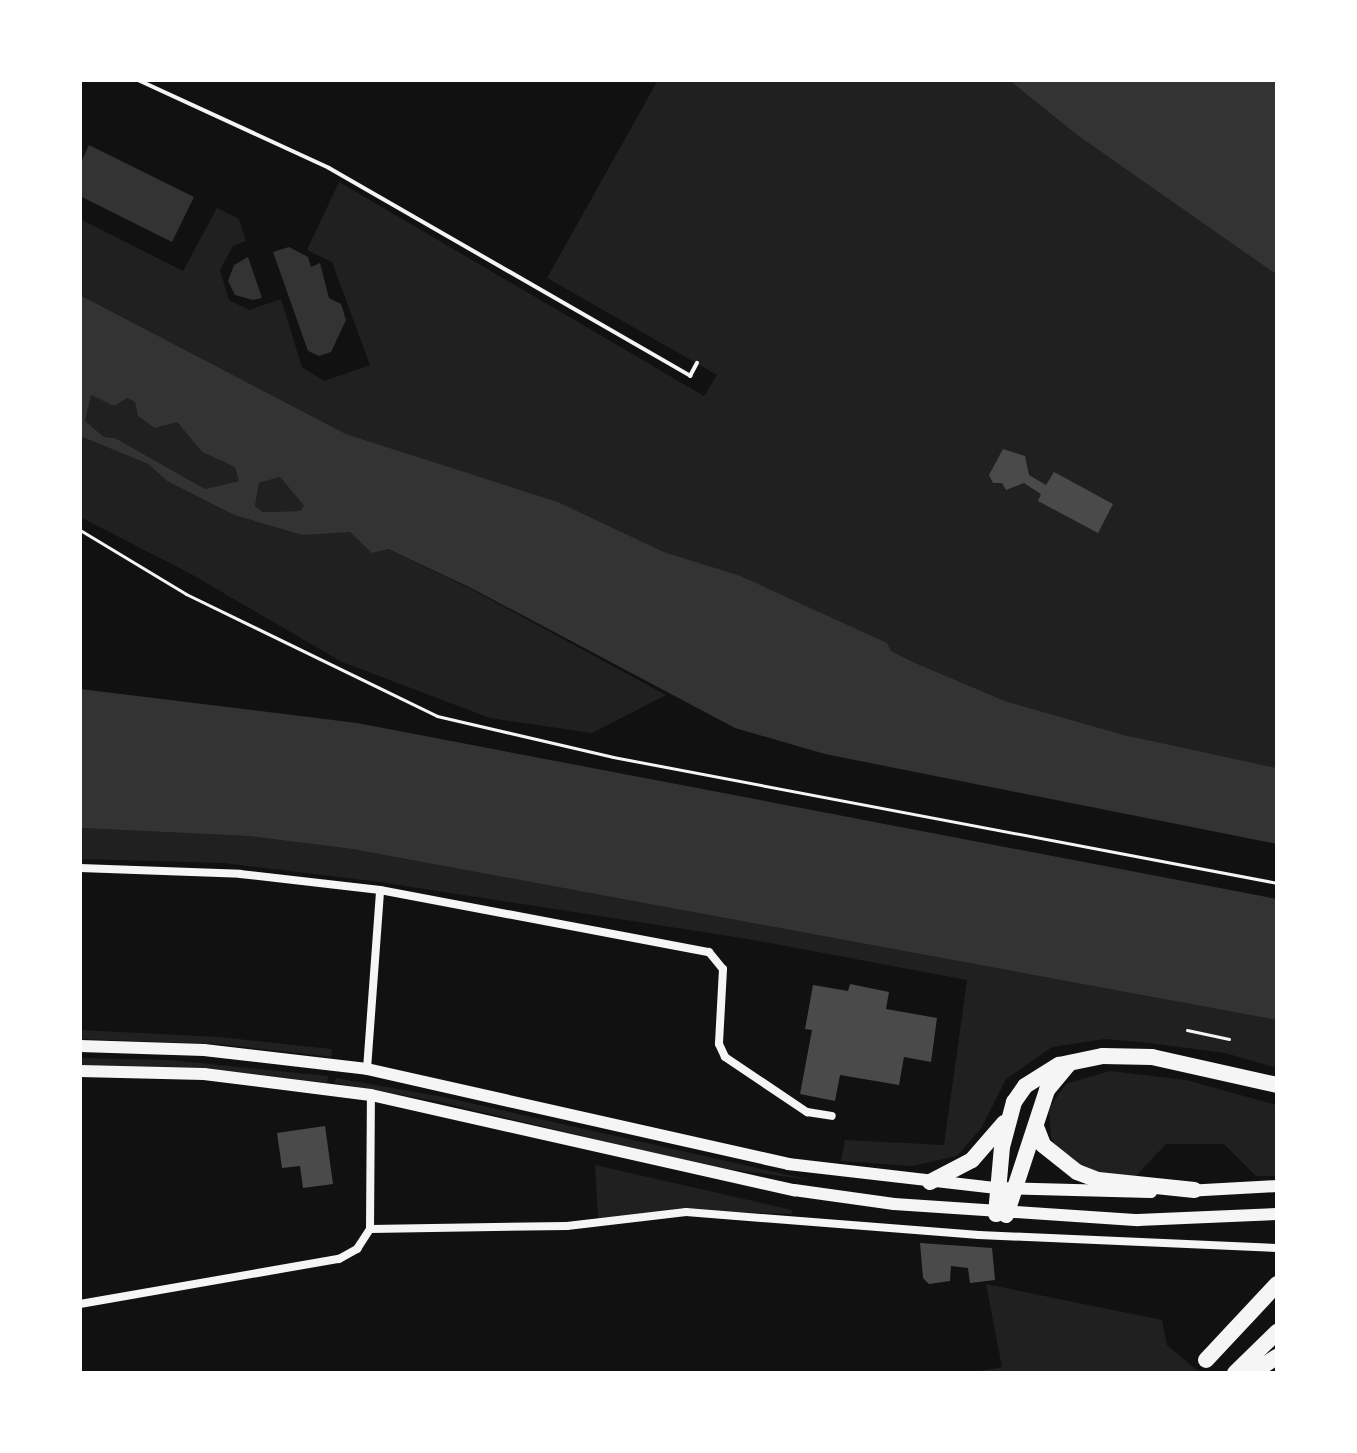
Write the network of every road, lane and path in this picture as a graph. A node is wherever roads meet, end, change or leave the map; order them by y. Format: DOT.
graph roads {
  1 [pos="138,80"];
  2 [pos="697,363"];
  3 [pos="80,530"];
  4 [pos="80,868"];
  5 [pos="1277,883"];
  6 [pos="380,890"];
  7 [pos="1187,1030"];
  8 [pos="1229,1039"];
  9 [pos="80,1046"];
  10 [pos="1075,1059"];
  11 [pos="367,1069"];
  12 [pos="80,1071"];
  13 [pos="1276,1085"];
  14 [pos="371,1095"];
  15 [pos="832,1116"];
  16 [pos="1007,1119"];
  17 [pos="1037,1129"];
  18 [pos="930,1182"];
  19 [pos="1277,1186"];
  20 [pos="997,1188"];
  21 [pos="1016,1190"];
  22 [pos="1194,1190"];
  23 [pos="1277,1214"];
  24 [pos="1001,1215"];
  25 [pos="370,1229"];
  26 [pos="1277,1248"];
  27 [pos="1277,1284"];
  28 [pos="80,1304"];
  29 [pos="1277,1332"];
  30 [pos="1277,1357"];
  31 [pos="1206,1360"];
  32 [pos="1235,1373"];
  33 [pos="1252,1373"];
  1 -- 2 [label="lane"];
  3 -- 5 [label="path"];
  4 -- 6 [label="street"];
  6 -- 11 [label="street"];
  6 -- 15 [label="street"];
  7 -- 8 [label="path"];
  9 -- 11 [label="main road"];
  10 -- 13 [label="highway"];
  10 -- 16 [label="highway"];
  10 -- 17 [label="highway"];
  11 -- 18 [label="main road"];
  12 -- 14 [label="main road"];
  14 -- 24 [label="main road"];
  14 -- 25 [label="street"];
  16 -- 18 [label="highway"];
  16 -- 20 [label="highway"];
  17 -- 21 [label="highway"];
  17 -- 22 [label="highway"];
  18 -- 20 [label="main road"];
  19 -- 22 [label="main road"];
  20 -- 21 [label="main road"];
  20 -- 24 [label="highway"];
  21 -- 22 [label="main road"];
  21 -- 24 [label="highway"];
  23 -- 24 [label="main road"];
  25 -- 26 [label="street"];
  25 -- 28 [label="street"];
  27 -- 31 [label="highway"];
  29 -- 32 [label="highway"];
  30 -- 33 [label="highway"];
}
